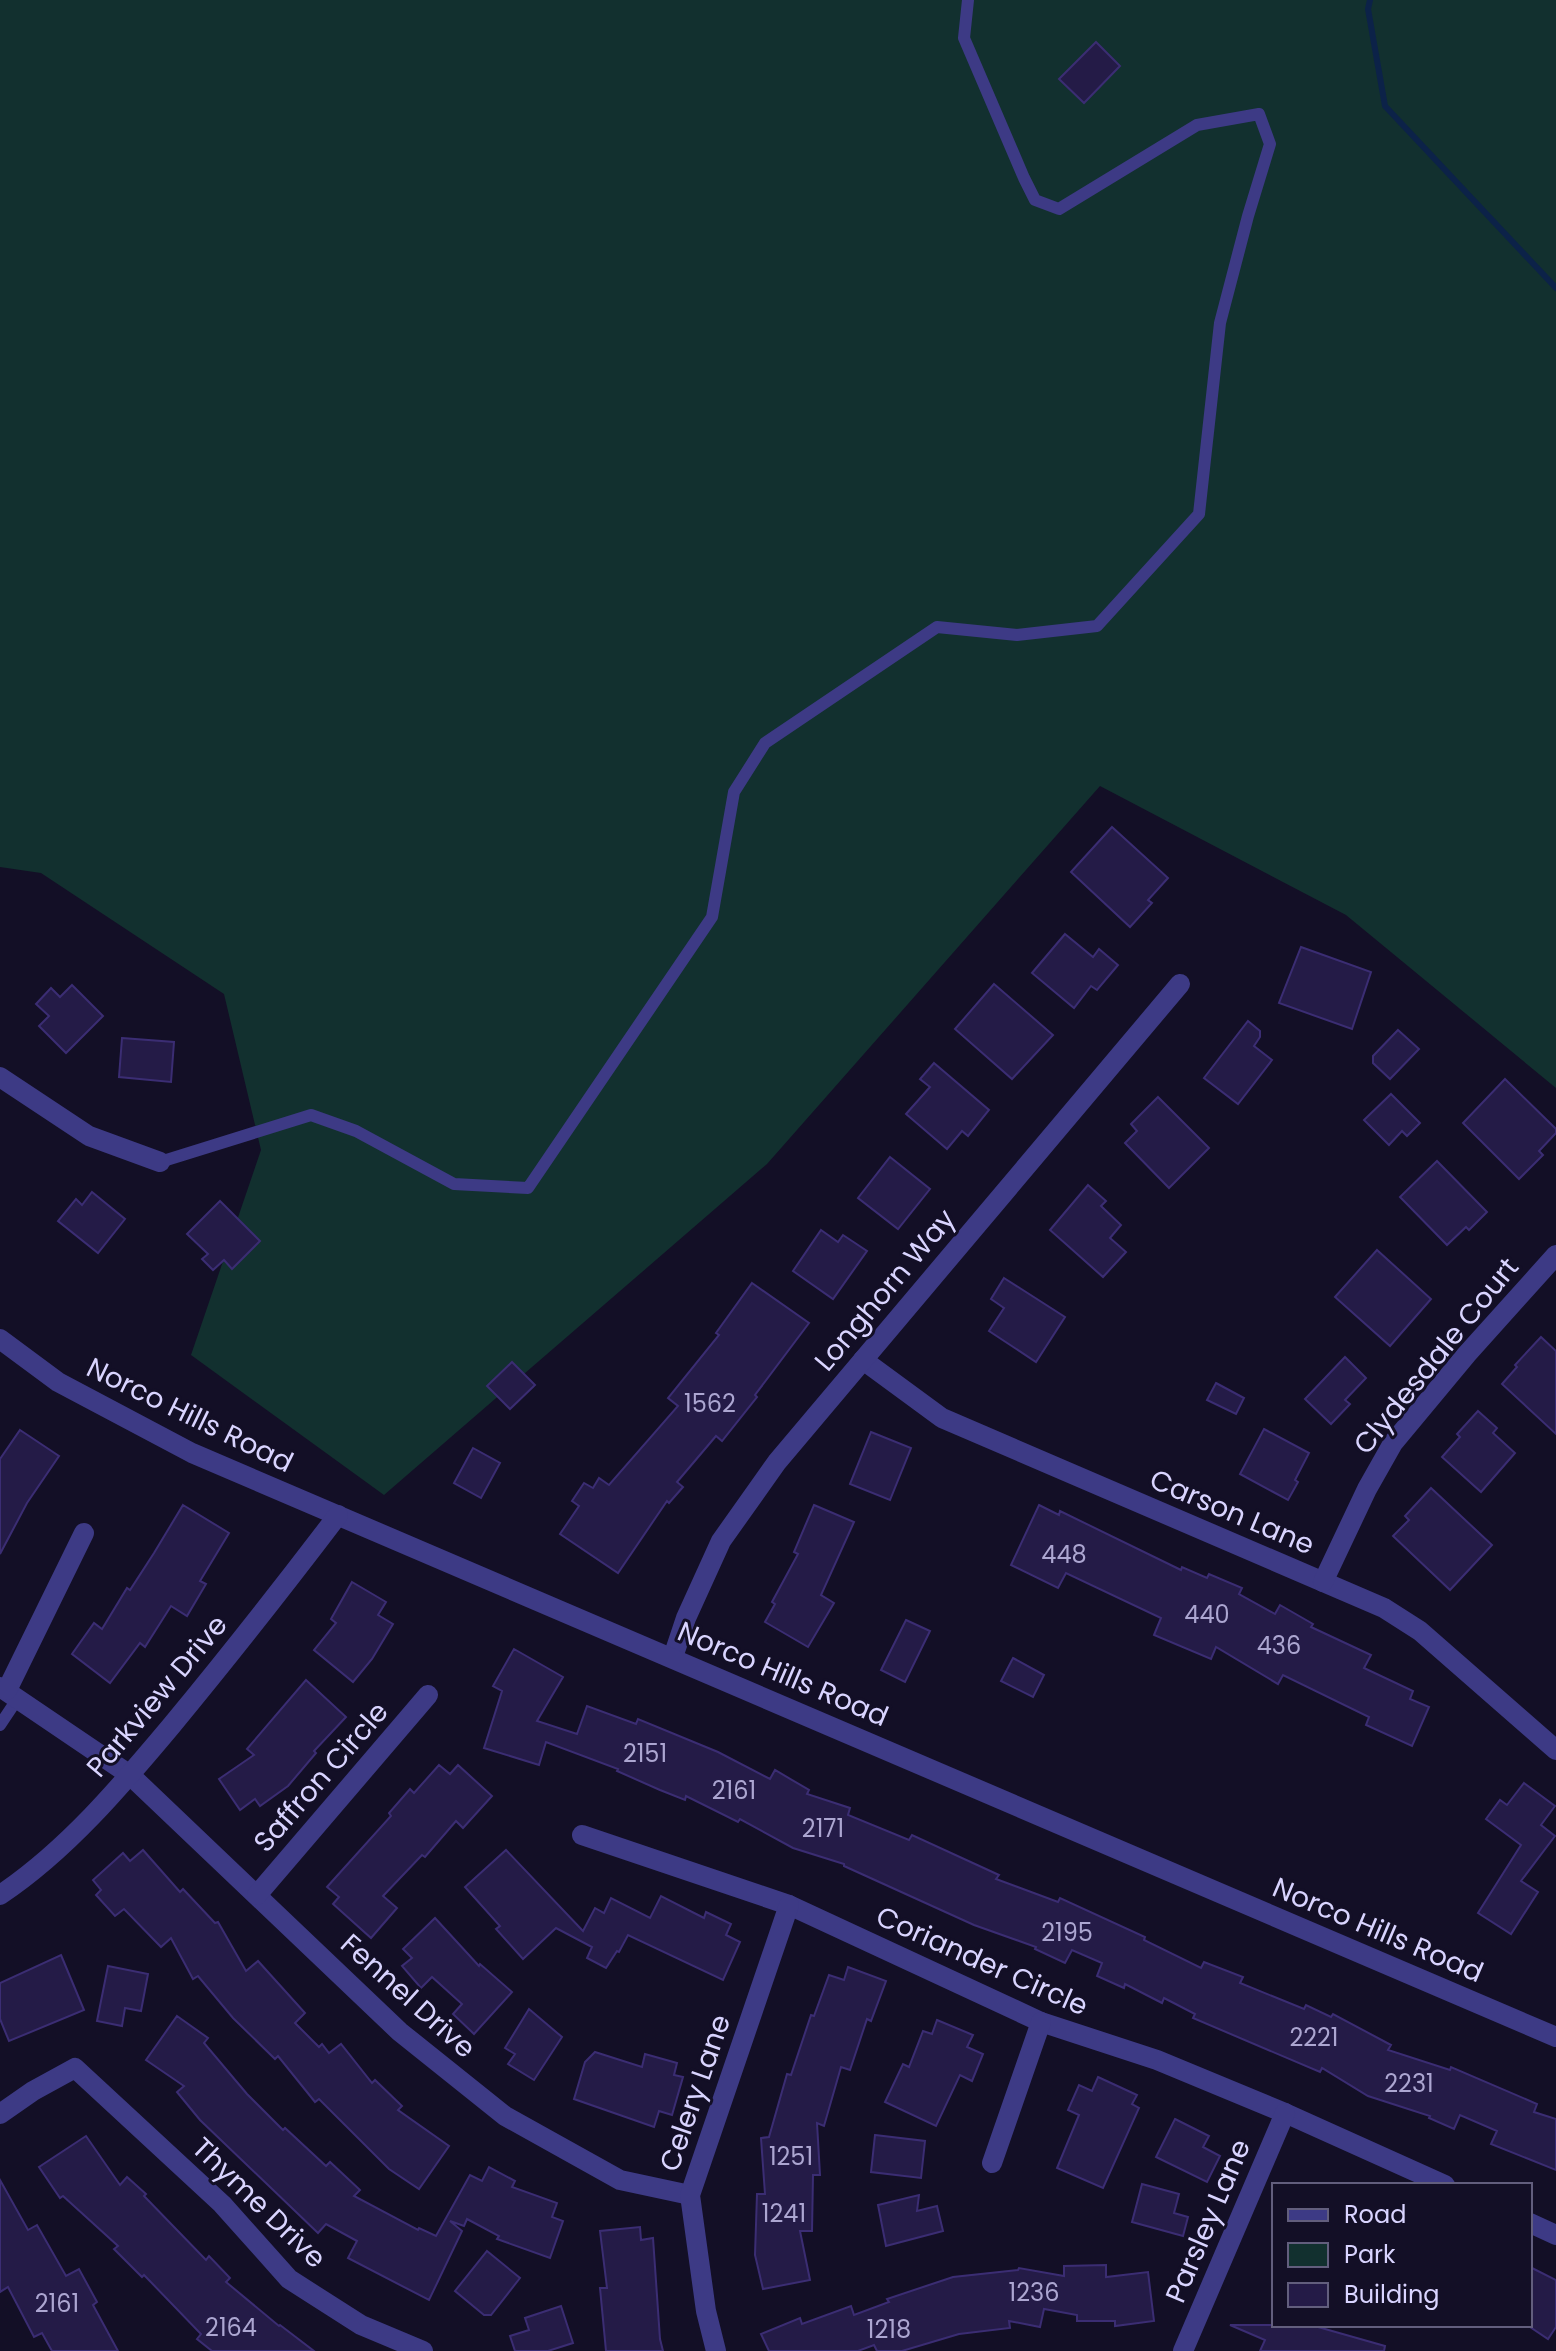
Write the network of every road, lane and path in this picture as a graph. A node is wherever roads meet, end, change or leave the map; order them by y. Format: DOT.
graph roads {
  1 [pos="968,0"];
  2 [pos="1180,984"];
  3 [pos="0,1077"];
  4 [pos="160,1162"];
  5 [pos="1556,1255"];
  6 [pos="0,1339"];
  7 [pos="863,1360"];
  8 [pos="338,1515"];
  9 [pos="84,1533"];
  10 [pos="1323,1582"];
  11 [pos="673,1657"];
  12 [pos="9,1692"];
  13 [pos="428,1695"];
  14 [pos="0,1725"];
  15 [pos="1556,1750"];
  16 [pos="130,1775"];
  17 [pos="582,1835"];
  18 [pos="0,1895"];
  19 [pos="257,1895"];
  20 [pos="789,1905"];
  21 [pos="1041,2022"];
  22 [pos="1556,2037"];
  23 [pos="1285,2113"];
  24 [pos="0,2114"];
  25 [pos="992,2163"];
  26 [pos="1441,2183"];
  27 [pos="690,2195"];
  28 [pos="1532,2224"];
  29 [pos="1556,2235"];
  30 [pos="423,2351"];
  31 [pos="716,2351"];
  32 [pos="1183,2351"];
  1 -- 4 [label="lane"];
  2 -- 7 [label="street, Longhorn Way"];
  3 -- 4 [label="street"];
  5 -- 10 [label="street, Clydesdale Court"];
  6 -- 8 [label="street, Norco Hills Road"];
  7 -- 10 [label="street, Carson Lane"];
  7 -- 11 [label="street, Longhorn Way"];
  8 -- 11 [label="street, Norco Hills Road"];
  8 -- 16 [label="street, Parkview Drive"];
  9 -- 12 [label="street"];
  10 -- 15 [label="street, Carson Lane"];
  11 -- 22 [label="street, Norco Hills Road"];
  12 -- 14 [label="lane"];
  12 -- 16 [label="street, Fennel Drive"];
  13 -- 19 [label="street, Saffron Circle"];
  16 -- 18 [label="street, Parkview Drive"];
  16 -- 19 [label="street, Fennel Drive"];
  17 -- 20 [label="street, Coriander Circle"];
  19 -- 27 [label="street, Fennel Drive"];
  20 -- 21 [label="street, Coriander Circle"];
  20 -- 27 [label="street, Celery Lane"];
  21 -- 23 [label="street, Coriander Circle"];
  21 -- 25 [label="street"];
  23 -- 26 [label="street, Coriander Circle"];
  23 -- 32 [label="street, Parsley Lane"];
  24 -- 30 [label="street, Thyme Drive"];
  27 -- 31 [label="street, Celery Lane"];
  28 -- 29 [label="street"];
}
